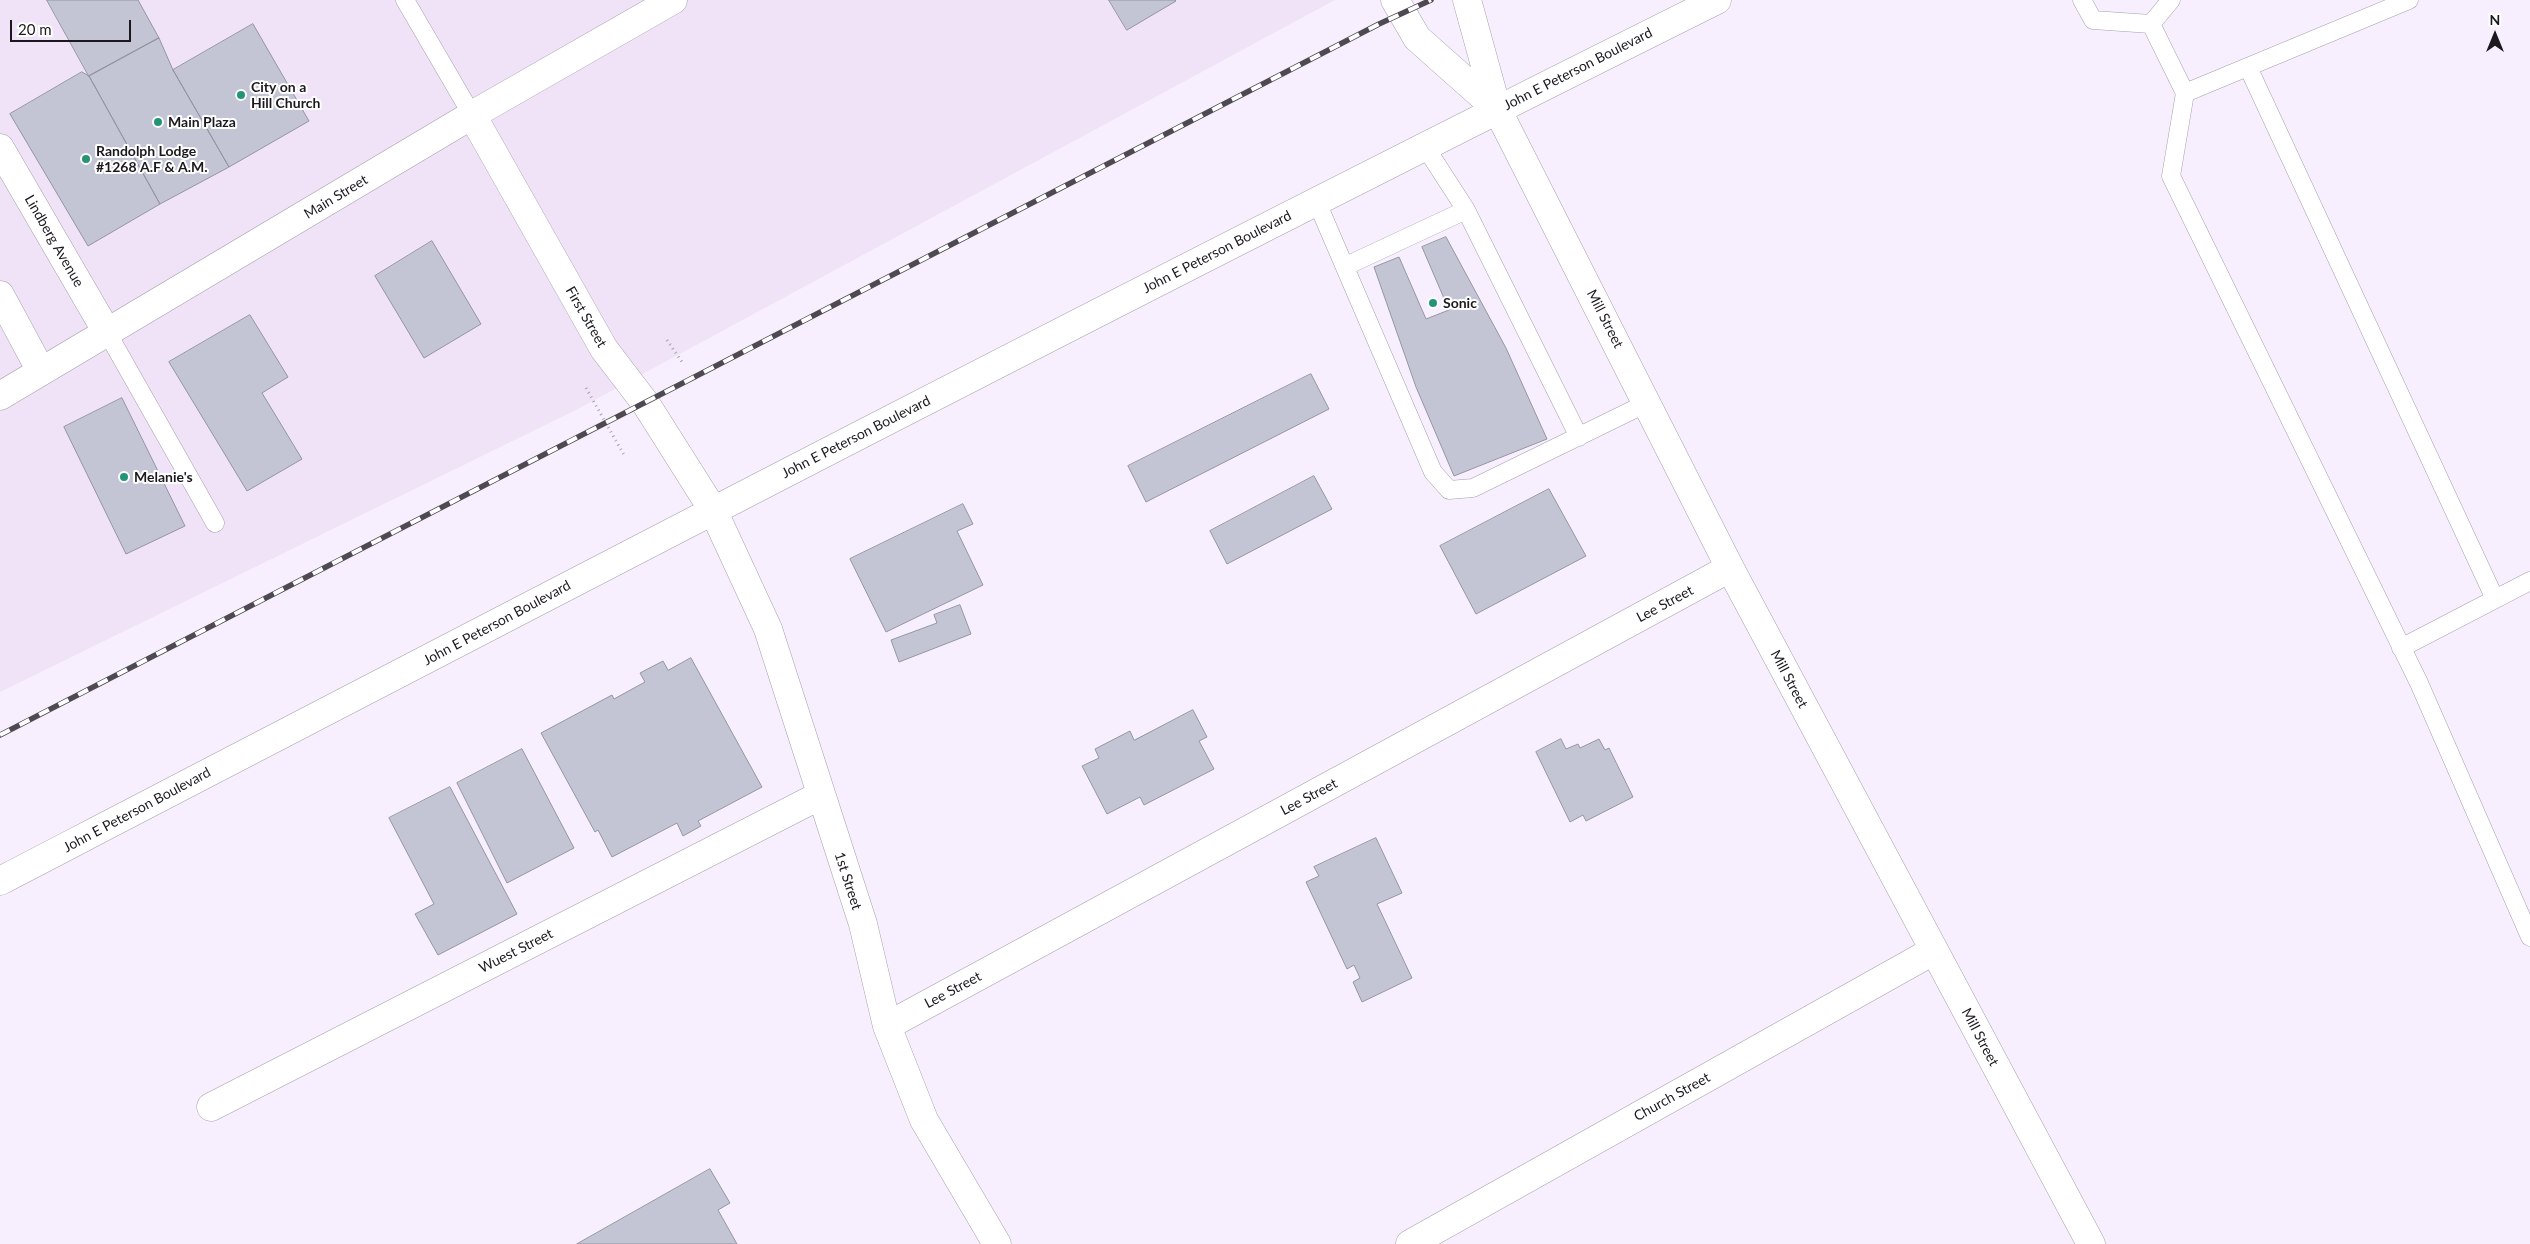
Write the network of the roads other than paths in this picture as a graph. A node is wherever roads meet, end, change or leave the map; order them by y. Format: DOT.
graph roads {
  1 [pos="405,0"];
  2 [pos="673,0"];
  3 [pos="1395,0"];
  4 [pos="1467,0"];
  5 [pos="1717,0"];
  6 [pos="2082,0"];
  7 [pos="2172,0"];
  8 [pos="2409,0"];
  9 [pos="2151,24"];
  10 [pos="2248,67"];
  11 [pos="2185,93"];
  12 [pos="1497,110"];
  13 [pos="472,115"];
  14 [pos="1424,145"];
  15 [pos="0,148"];
  16 [pos="1316,200"];
  17 [pos="1466,210"];
  18 [pos="1346,266"];
  19 [pos="0,295"];
  20 [pos="108,334"];
  21 [pos="41,371"];
  22 [pos="0,396"];
  23 [pos="1648,403"];
  24 [pos="1579,437"];
  25 [pos="713,510"];
  26 [pos="215,523"];
  27 [pos="1730,568"];
  28 [pos="2530,581"];
  29 [pos="2495,599"];
  30 [pos="2401,648"];
  31 [pos="821,795"];
  32 [pos="0,881"];
  33 [pos="2530,937"];
  34 [pos="1933,951"];
  35 [pos="887,1026"];
  36 [pos="211,1108"];
  37 [pos="997,1244"];
  38 [pos="1410,1244"];
  39 [pos="2091,1244"];
  1 -- 13 [label="lane"];
  2 -- 13 [label="street, Main Street"];
  3 -- 12 [label="street"];
  4 -- 12 [label="street"];
  5 -- 12 [label="street, John E Peterson Boulevard"];
  6 -- 9 [label="lane"];
  7 -- 9 [label="lane"];
  8 -- 10 [label="lane"];
  9 -- 11 [label="lane"];
  10 -- 11 [label="lane"];
  10 -- 29 [label="lane"];
  11 -- 30 [label="lane"];
  12 -- 14 [label="street, John E Peterson Boulevard"];
  12 -- 23 [label="street, Mill Street"];
  13 -- 20 [label="street, Main Street"];
  13 -- 25 [label="street, First Street"];
  14 -- 16 [label="street, John E Peterson Boulevard"];
  14 -- 17 [label="lane"];
  15 -- 20 [label="street, Lindberg Avenue"];
  16 -- 18 [label="lane"];
  16 -- 25 [label="street, John E Peterson Boulevard"];
  17 -- 18 [label="lane"];
  17 -- 24 [label="lane"];
  18 -- 24 [label="lane"];
  19 -- 21 [label="street"];
  20 -- 21 [label="street, Main Street"];
  20 -- 26 [label="lane"];
  21 -- 22 [label="street, Main Street"];
  23 -- 24 [label="lane"];
  23 -- 27 [label="street, Mill Street"];
  25 -- 31 [label="street, 1st Street"];
  25 -- 32 [label="street, John E Peterson Boulevard"];
  27 -- 34 [label="street, Mill Street"];
  27 -- 35 [label="street, Lee Street"];
  28 -- 29 [label="lane"];
  29 -- 30 [label="lane"];
  30 -- 33 [label="lane"];
  31 -- 35 [label="street, 1st Street"];
  31 -- 36 [label="street, Wuest Street"];
  34 -- 38 [label="street, Church Street"];
  34 -- 39 [label="street, Mill Street"];
  35 -- 37 [label="street, 1st Street"];
}
